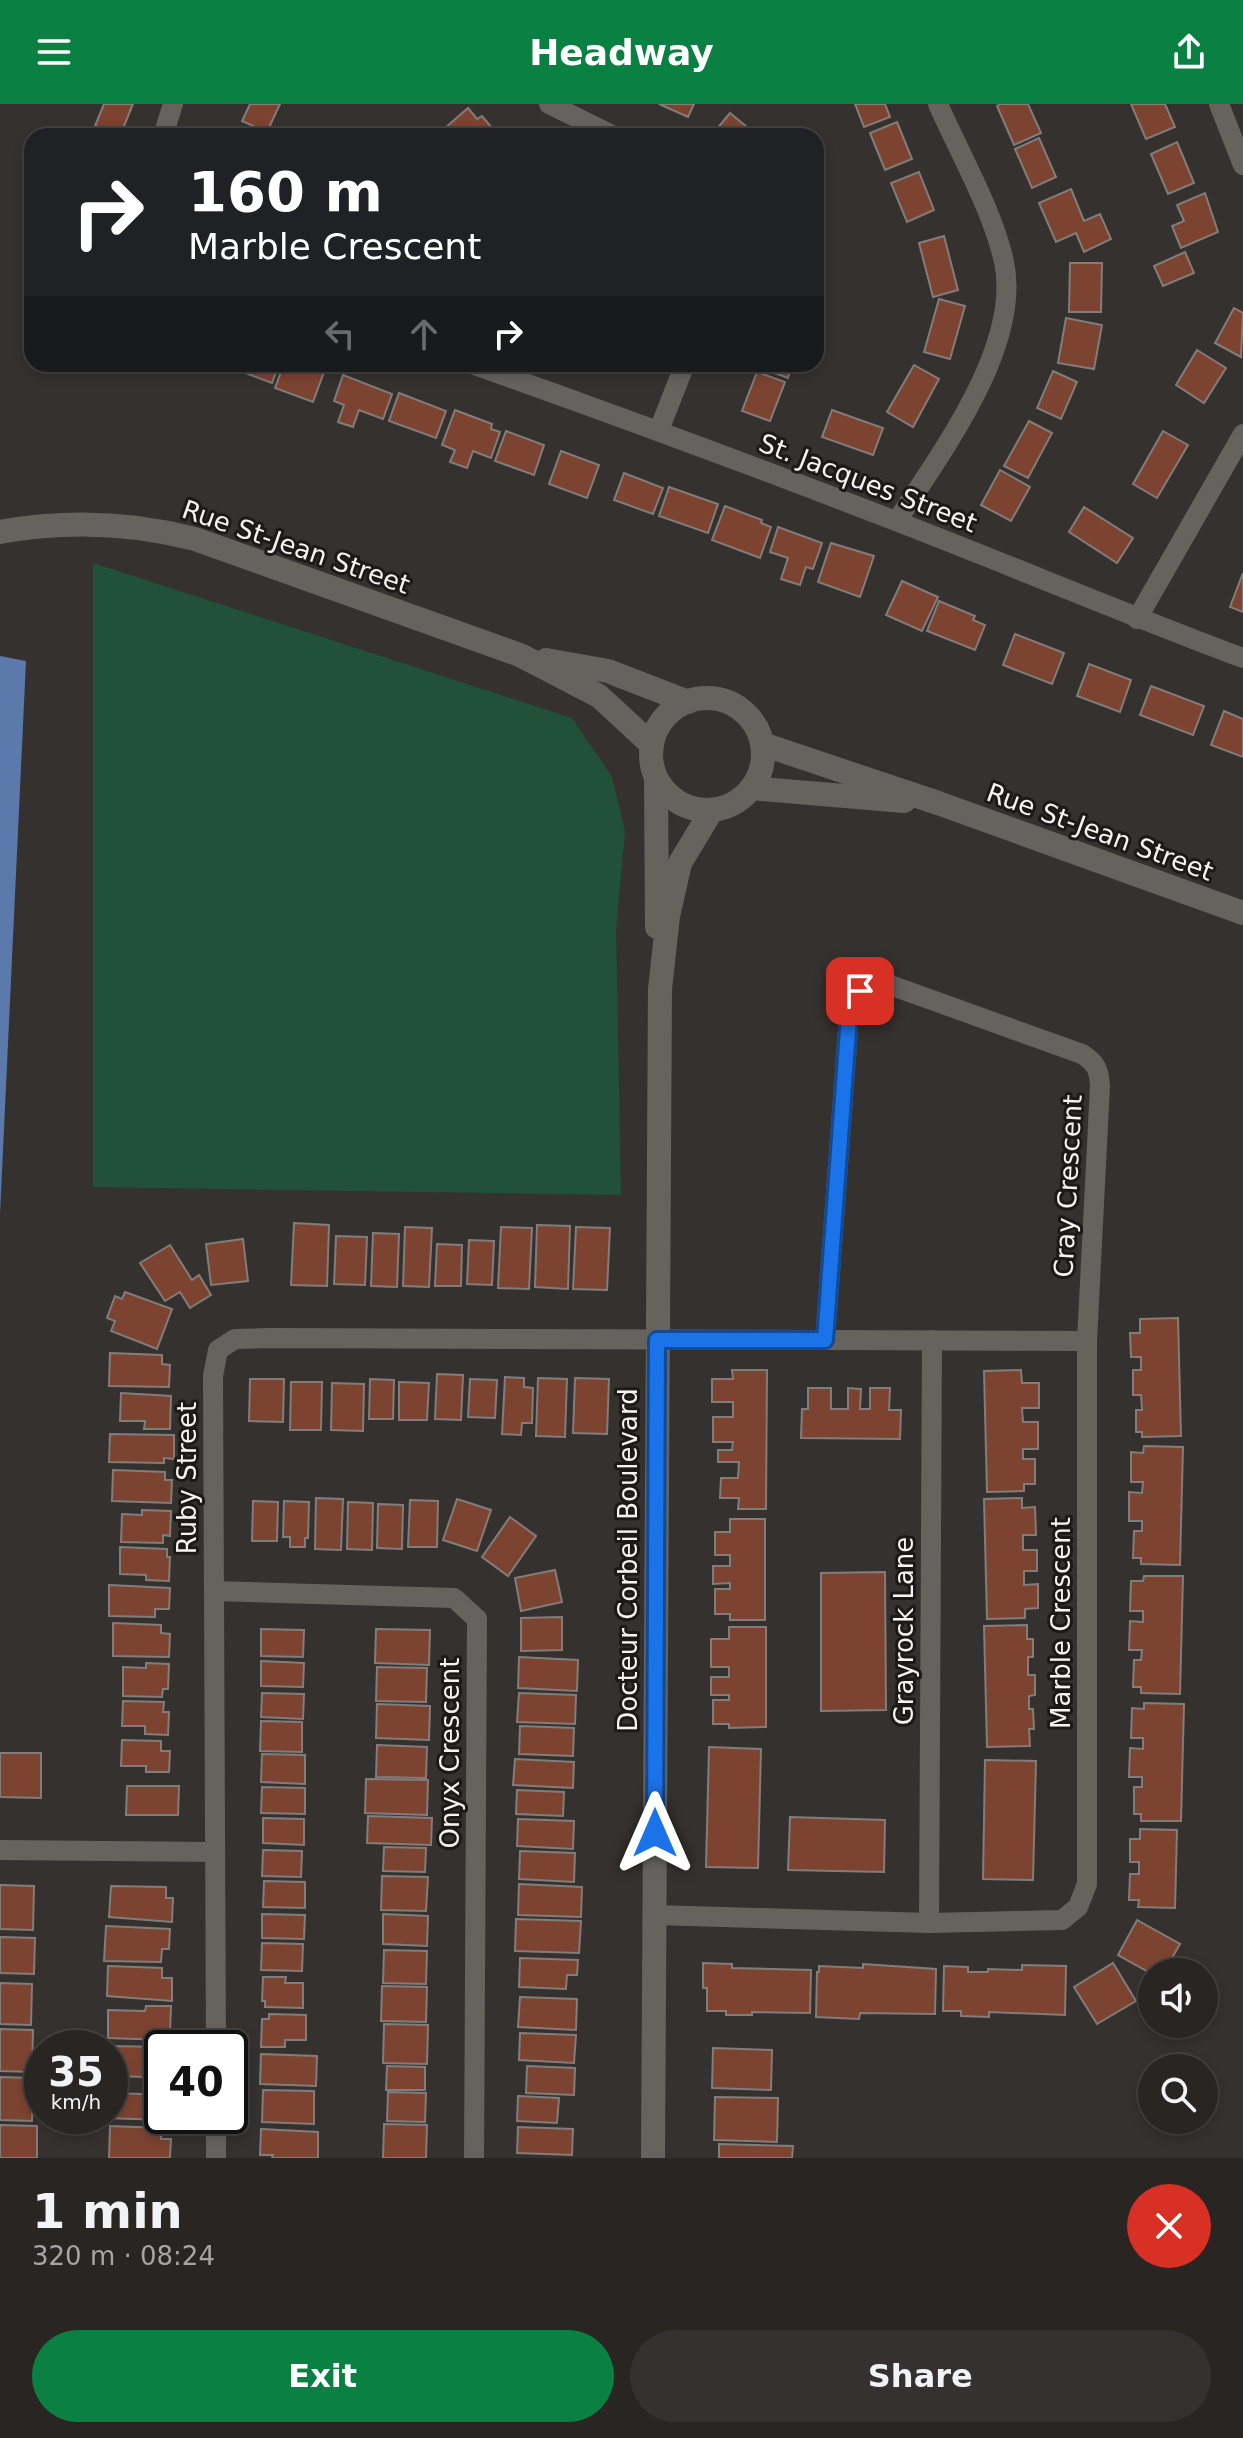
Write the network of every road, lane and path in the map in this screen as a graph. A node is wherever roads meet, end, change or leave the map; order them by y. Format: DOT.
graph roads {
  1 [pos="173,104"];
  2 [pos="549,104"];
  3 [pos="938,104"];
  4 [pos="1219,104"];
  5 [pos="166,128"];
  6 [pos="598,128"];
  7 [pos="1243,165"];
  8 [pos="495,372"];
  9 [pos="682,372"];
  10 [pos="659,430"];
  11 [pos="1243,434"];
  12 [pos="897,521"];
  13 [pos="0,532"];
  14 [pos="1137,619"];
  15 [pos="520,655"];
  16 [pos="1243,658"];
  17 [pos="688,702"];
  18 [pos="762,744"];
  19 [pos="652,745"];
  20 [pos="656,778"];
  21 [pos="751,788"];
  22 [pos="938,803"];
  23 [pos="712,810"];
  24 [pos="1243,913"];
  25 [pos="662,961"];
  26 [pos="657,1340"];
  27 [pos="825,1340"];
  28 [pos="932,1340"];
  29 [pos="1087,1341"];
  30 [pos="214,1591"];
  31 [pos="0,1850"];
  32 [pos="215,1852"];
  33 [pos="655,1915"];
  34 [pos="929,1923"];
  35 [pos="216,2030"];
  36 [pos="216,2134"];
  37 [pos="216,2158"];
  38 [pos="474,2158"];
  39 [pos="653,2158"];
  1 -- 5 [label="street"];
  2 -- 6 [label="street"];
  3 -- 12 [label="street"];
  4 -- 7 [label="street"];
  8 -- 10 [label="street, St. Jacques Street"];
  9 -- 10 [label="street"];
  10 -- 12 [label="street, St. Jacques Street"];
  11 -- 14 [label="street"];
  12 -- 14 [label="street, St. Jacques Street"];
  13 -- 15 [label="main road, Rue St-Jean Street"];
  14 -- 16 [label="street, St. Jacques Street"];
  15 -- 17 [label="main road, Rue St-Jean Street"];
  15 -- 19 [label="main road, Rue St-Jean Street"];
  17 -- 18 [label="main road, Rue St-Jean Street"];
  17 -- 19 [label="main road"];
  18 -- 21 [label="main road"];
  18 -- 22 [label="main road, Rue St-Jean Street"];
  19 -- 20 [label="main road"];
  20 -- 23 [label="main road"];
  20 -- 25 [label="main road, Docteur Corbeil Boulevard"];
  21 -- 22 [label="main road, Rue St-Jean Street"];
  21 -- 23 [label="main road"];
  22 -- 24 [label="main road, Rue St-Jean Street"];
  23 -- 25 [label="main road, Docteur Corbeil Boulevard"];
  25 -- 26 [label="main road, Docteur Corbeil Boulevard"];
  26 -- 27 [label="street"];
  26 -- 30 [label="street, Ruby Street"];
  26 -- 33 [label="main road, Docteur Corbeil Boulevard"];
  27 -- 28 [label="street"];
  27 -- 29 [label="street, Cray Crescent"];
  28 -- 29 [label="street"];
  28 -- 34 [label="street, Grayrock Lane"];
  29 -- 34 [label="street, Marble Crescent"];
  30 -- 32 [label="street, Ruby Street"];
  30 -- 38 [label="street, Onyx Crescent"];
  31 -- 32 [label="street"];
  32 -- 35 [label="street, Ruby Street"];
  33 -- 34 [label="street, Marble Crescent"];
  33 -- 39 [label="main road, Docteur Corbeil Boulevard"];
  36 -- 37 [label="street"];
}
